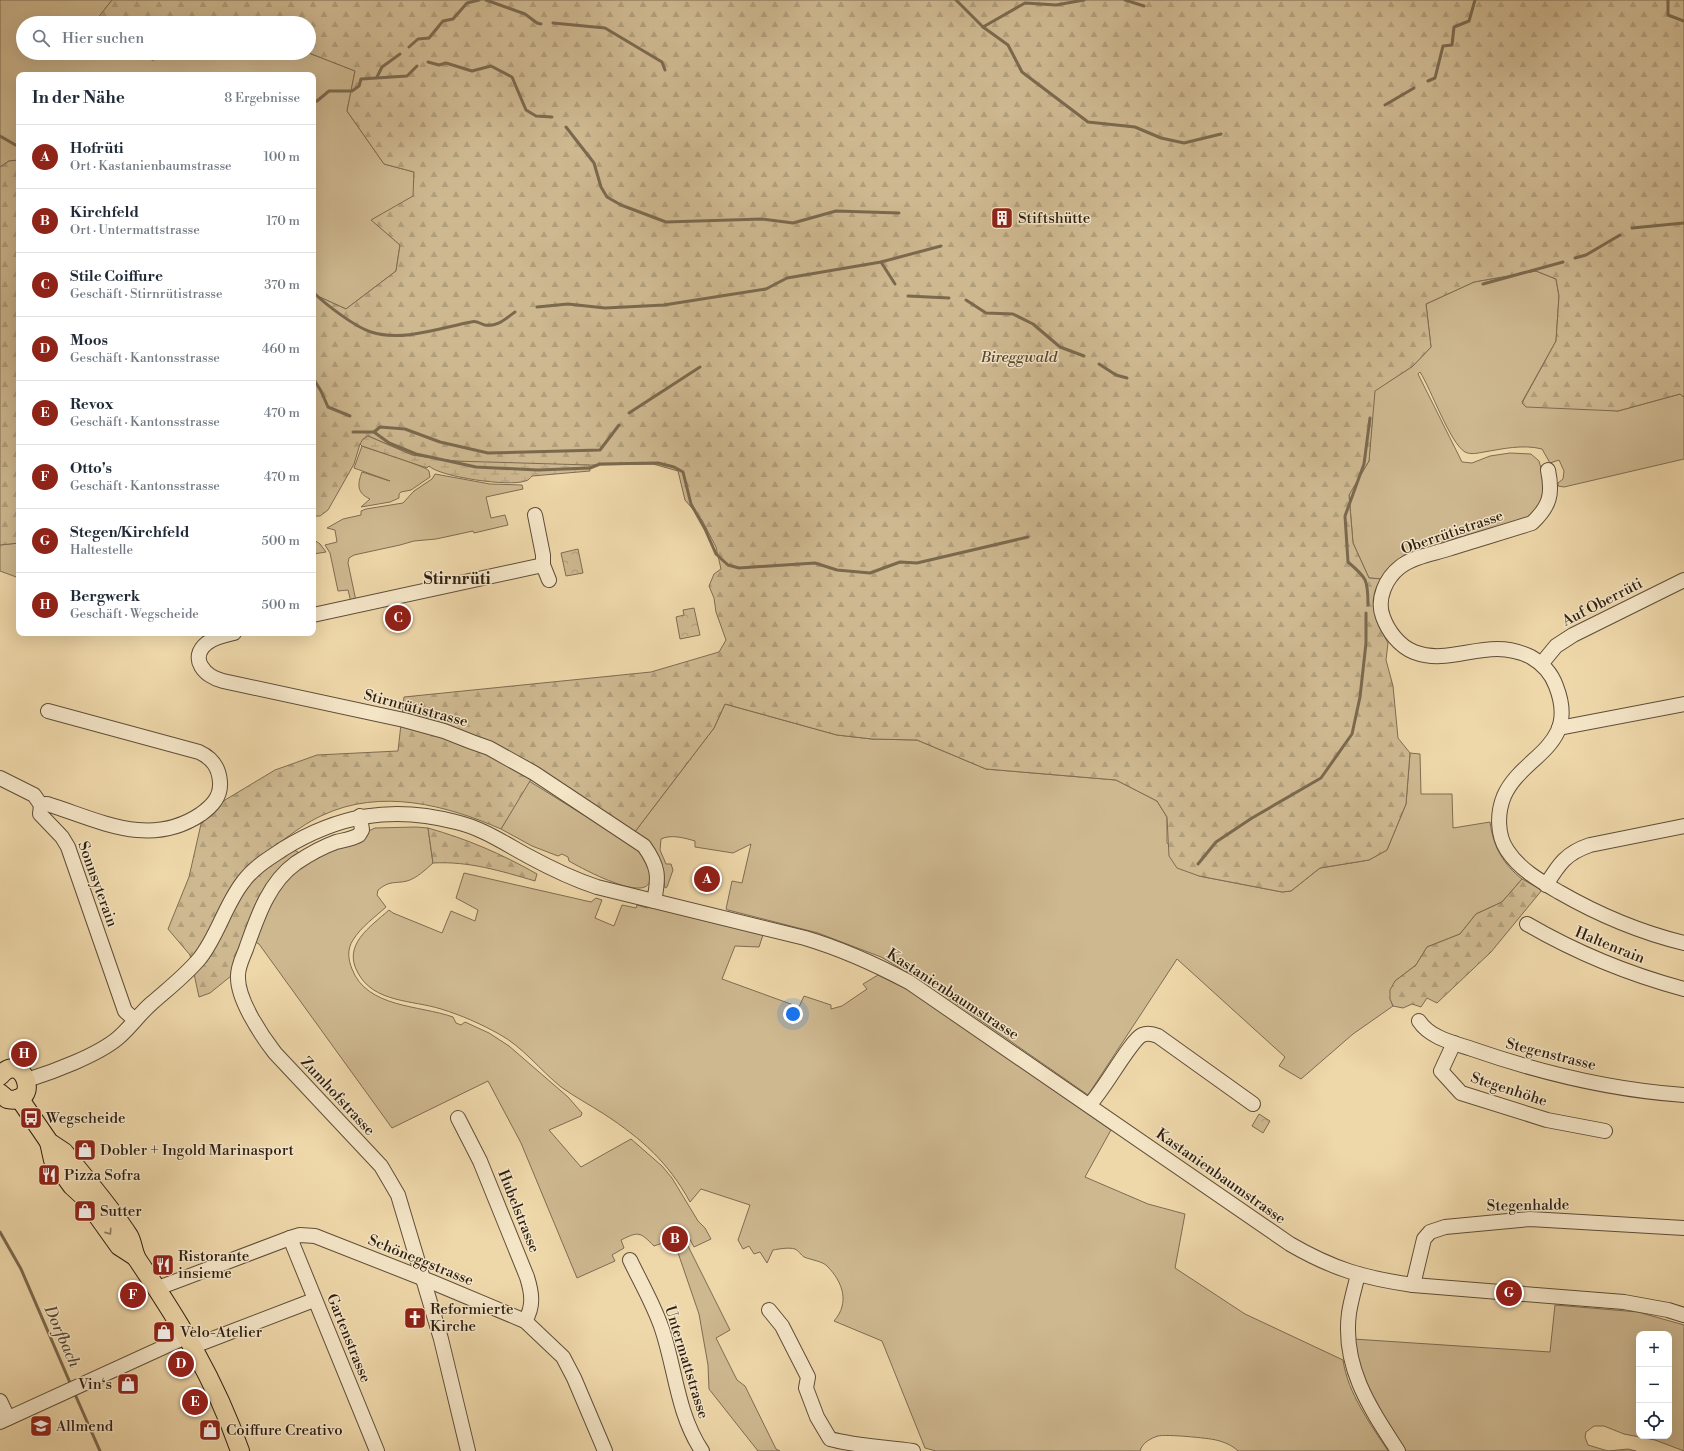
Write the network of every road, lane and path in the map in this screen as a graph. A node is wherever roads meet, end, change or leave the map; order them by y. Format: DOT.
graph roads {
  1 [pos="1548,470"];
  2 [pos="535,515"];
  3 [pos="542,565"];
  4 [pos="549,580"];
  5 [pos="1684,580"];
  6 [pos="316,614"];
  7 [pos="223,636"];
  8 [pos="1542,663"];
  9 [pos="1684,704"];
  10 [pos="48,711"];
  11 [pos="1559,728"];
  12 [pos="0,778"];
  13 [pos="41,806"];
  14 [pos="360,816"];
  15 [pos="1684,826"];
  16 [pos="1546,885"];
  17 [pos="654,901"];
  18 [pos="1527,924"];
  19 [pos="1684,943"];
  20 [pos="1684,989"];
  21 [pos="135,1020"];
  22 [pos="1419,1021"];
  23 [pos="1454,1043"];
  24 [pos="1,1073"];
  25 [pos="27,1080"];
  26 [pos="0,1093"];
  27 [pos="1684,1095"];
  28 [pos="19,1098"];
  29 [pos="1253,1104"];
  30 [pos="1089,1105"];
  31 [pos="458,1118"];
  32 [pos="1605,1131"];
  33 [pos="1684,1228"];
  34 [pos="290,1238"];
  35 [pos="630,1260"];
  36 [pos="1358,1274"];
  37 [pos="423,1278"];
  38 [pos="1413,1285"];
  39 [pos="158,1288"];
  40 [pos="314,1300"];
  41 [pos="769,1310"];
  42 [pos="1684,1315"];
  43 [pos="525,1321"];
  44 [pos="191,1341"];
  45 [pos="0,1401"];
  46 [pos="4,1420"];
  47 [pos="240,1451"];
  48 [pos="377,1451"];
  49 [pos="468,1451"];
  50 [pos="605,1451"];
  51 [pos="702,1451"];
  52 [pos="913,1451"];
  53 [pos="1398,1451"];
  1 -- 8 [label="street, Oberrütistrasse"];
  2 -- 3 [label="street"];
  3 -- 4 [label="street"];
  3 -- 6 [label="street"];
  5 -- 8 [label="street, Auf Oberrüti"];
  7 -- 17 [label="street, Stirnrütistrasse"];
  8 -- 11 [label="street, Oberrütistrasse"];
  9 -- 11 [label="street"];
  10 -- 13 [label="street, Sonnsyterain"];
  11 -- 16 [label="street, Oberrütistrasse"];
  12 -- 13 [label="street"];
  13 -- 21 [label="street, Sonnsyterain"];
  14 -- 17 [label="street, Kastanienbaumstrasse"];
  14 -- 21 [label="street, Kastanienbaumstrasse"];
  14 -- 37 [label="street, Zumhofstrasse"];
  15 -- 16 [label="street"];
  16 -- 19 [label="street, Oberrütistrasse"];
  17 -- 30 [label="street, Kastanienbaumstrasse"];
  18 -- 20 [label="street, Haltenrain"];
  21 -- 25 [label="street, Kastanienbaumstrasse"];
  22 -- 23 [label="street, Stegenstrasse"];
  23 -- 27 [label="street, Stegenstrasse"];
  23 -- 32 [label="street, Stegenhöhe"];
  24 -- 25 [label="main road"];
  25 -- 28 [label="main road"];
  26 -- 28 [label="main road"];
  28 -- 39 [label="main road"];
  29 -- 30 [label="street"];
  30 -- 36 [label="street, Kastanienbaumstrasse"];
  31 -- 43 [label="street, Hubelstrasse"];
  33 -- 38 [label="street, Stegenhalde"];
  34 -- 37 [label="street, Schöneggstrasse"];
  34 -- 39 [label="street, Schöneggstrasse"];
  34 -- 40 [label="street, Gartenstrasse"];
  35 -- 51 [label="street, Untermattstrasse"];
  36 -- 38 [label="street, Kastanienbaumstrasse"];
  36 -- 53 [label="street"];
  37 -- 43 [label="street, Schöneggstrasse"];
  37 -- 49 [label="street, Zumhofstrasse"];
  38 -- 42 [label="street, Kastanienbaumstrasse"];
  39 -- 44 [label="main road"];
  40 -- 44 [label="street"];
  40 -- 48 [label="street, Gartenstrasse"];
  41 -- 52 [label="street"];
  43 -- 50 [label="street, Schöneggstrasse"];
  44 -- 46 [label="street"];
  44 -- 47 [label="main road"];
  45 -- 46 [label="street"];
}
